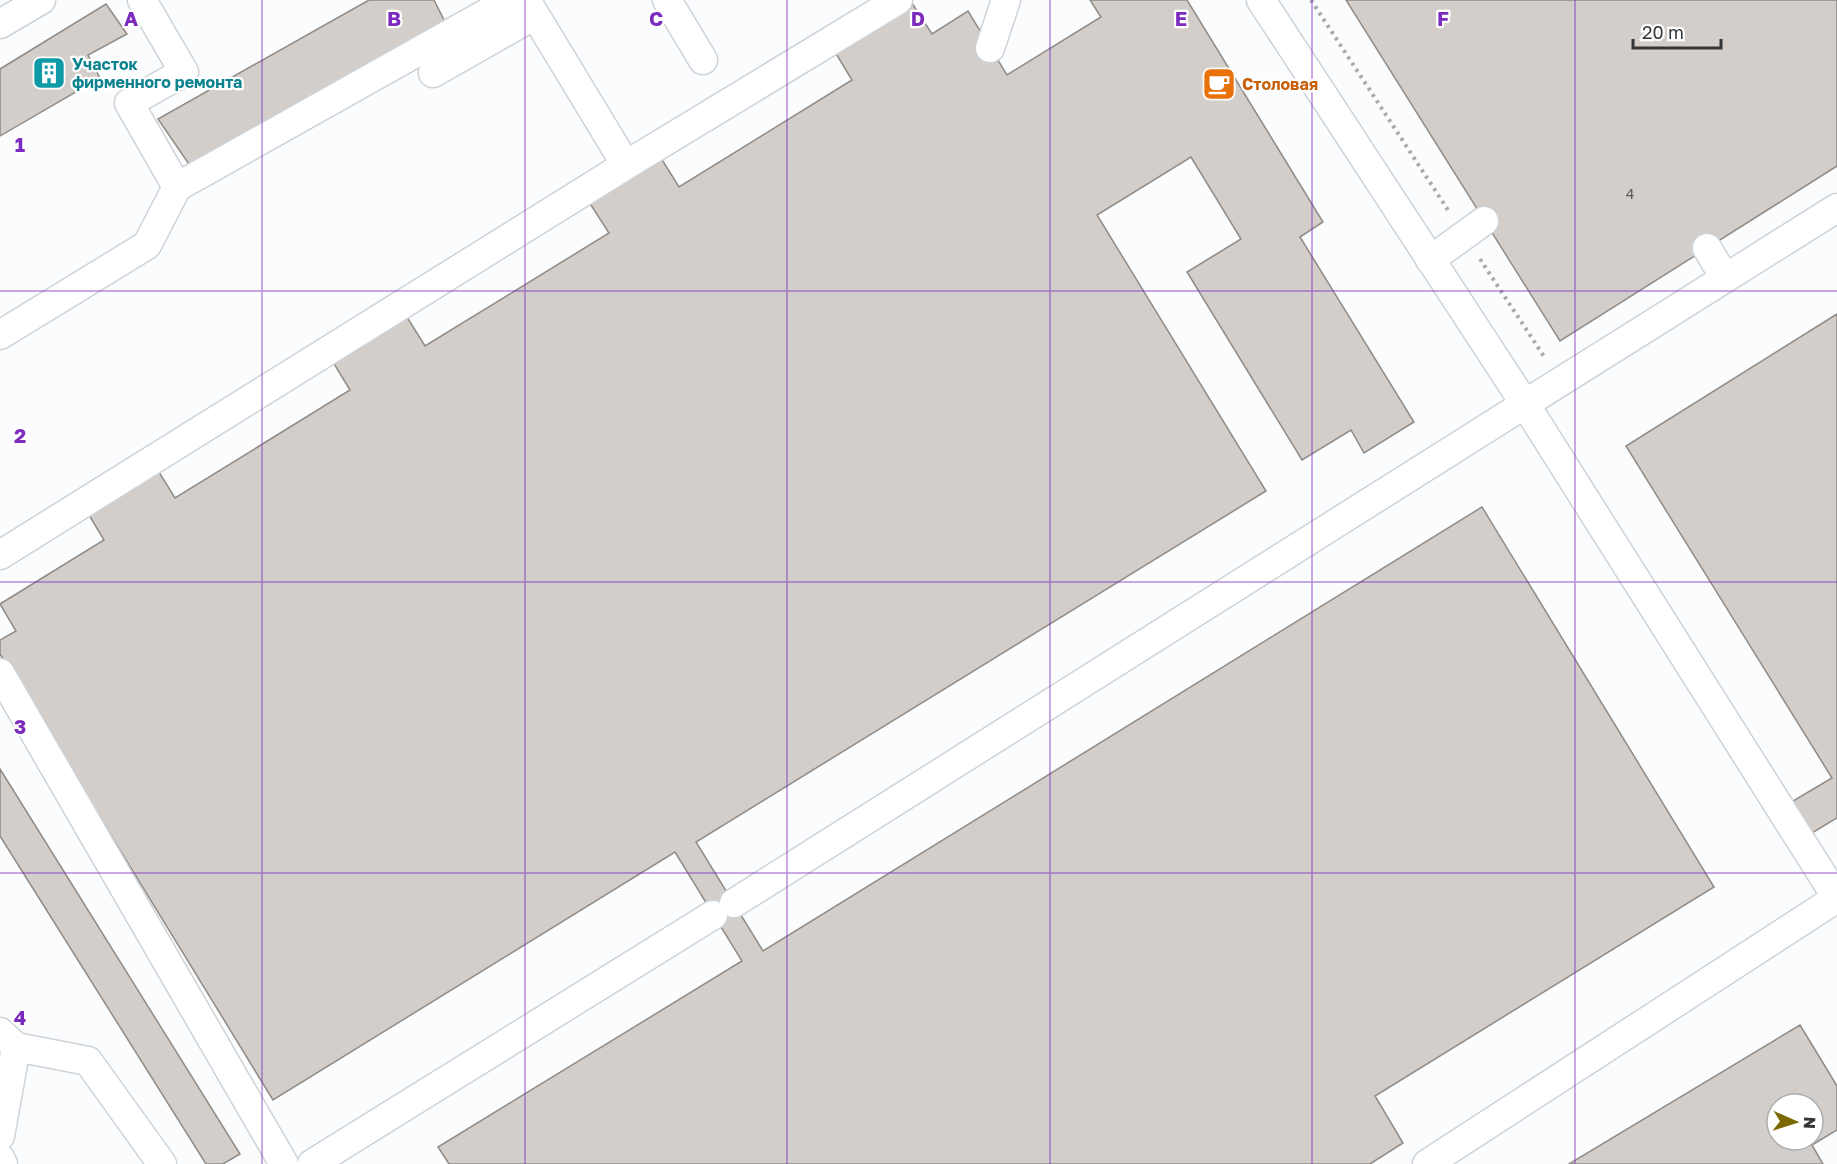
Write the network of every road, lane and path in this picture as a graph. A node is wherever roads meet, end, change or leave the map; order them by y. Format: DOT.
graph roads {
  1 [pos="41,0"];
  2 [pos="142,0"];
  3 [pos="510,0"];
  4 [pos="667,0"];
  5 [pos="898,0"];
  6 [pos="1006,0"];
  7 [pos="1260,0"];
  8 [pos="1311,0"];
  9 [pos="530,7"];
  10 [pos="0,24"];
  11 [pos="990,48"];
  12 [pos="703,60"];
  13 [pos="433,73"];
  14 [pos="626,165"];
  15 [pos="177,187"];
  16 [pos="1837,207"];
  17 [pos="1474,227"];
  18 [pos="1707,248"];
  19 [pos="1430,260"];
  20 [pos="1725,278"];
  21 [pos="0,335"];
  22 [pos="1560,381"];
  23 [pos="1525,404"];
  24 [pos="0,555"];
  25 [pos="0,673"];
  26 [pos="1837,898"];
  27 [pos="8,1040"];
  28 [pos="0,1136"];
  29 [pos="0,1158"];
  30 [pos="3,1164"];
  31 [pos="162,1164"];
  32 [pos="284,1164"];
  33 [pos="312,1164"];
  34 [pos="1427,1164"];
  1 -- 10 [label="lane"];
  2 -- 15 [label="lane"];
  3 -- 15 [label="lane"];
  4 -- 12 [label="lane"];
  5 -- 14 [label="lane"];
  6 -- 11 [label="lane"];
  7 -- 19 [label="lane"];
  8 -- 17 [label="path"];
  9 -- 13 [label="lane"];
  9 -- 14 [label="lane"];
  14 -- 24 [label="lane"];
  15 -- 21 [label="lane"];
  16 -- 20 [label="lane"];
  17 -- 19 [label="lane"];
  17 -- 22 [label="path"];
  18 -- 20 [label="lane"];
  19 -- 23 [label="lane"];
  20 -- 22 [label="lane"];
  22 -- 23 [label="lane"];
  23 -- 26 [label="lane"];
  23 -- 33 [label="lane"];
  25 -- 32 [label="lane"];
  26 -- 34 [label="lane"];
  27 -- 28 [label="lane"];
  27 -- 31 [label="lane"];
  29 -- 30 [label="lane"];
}
